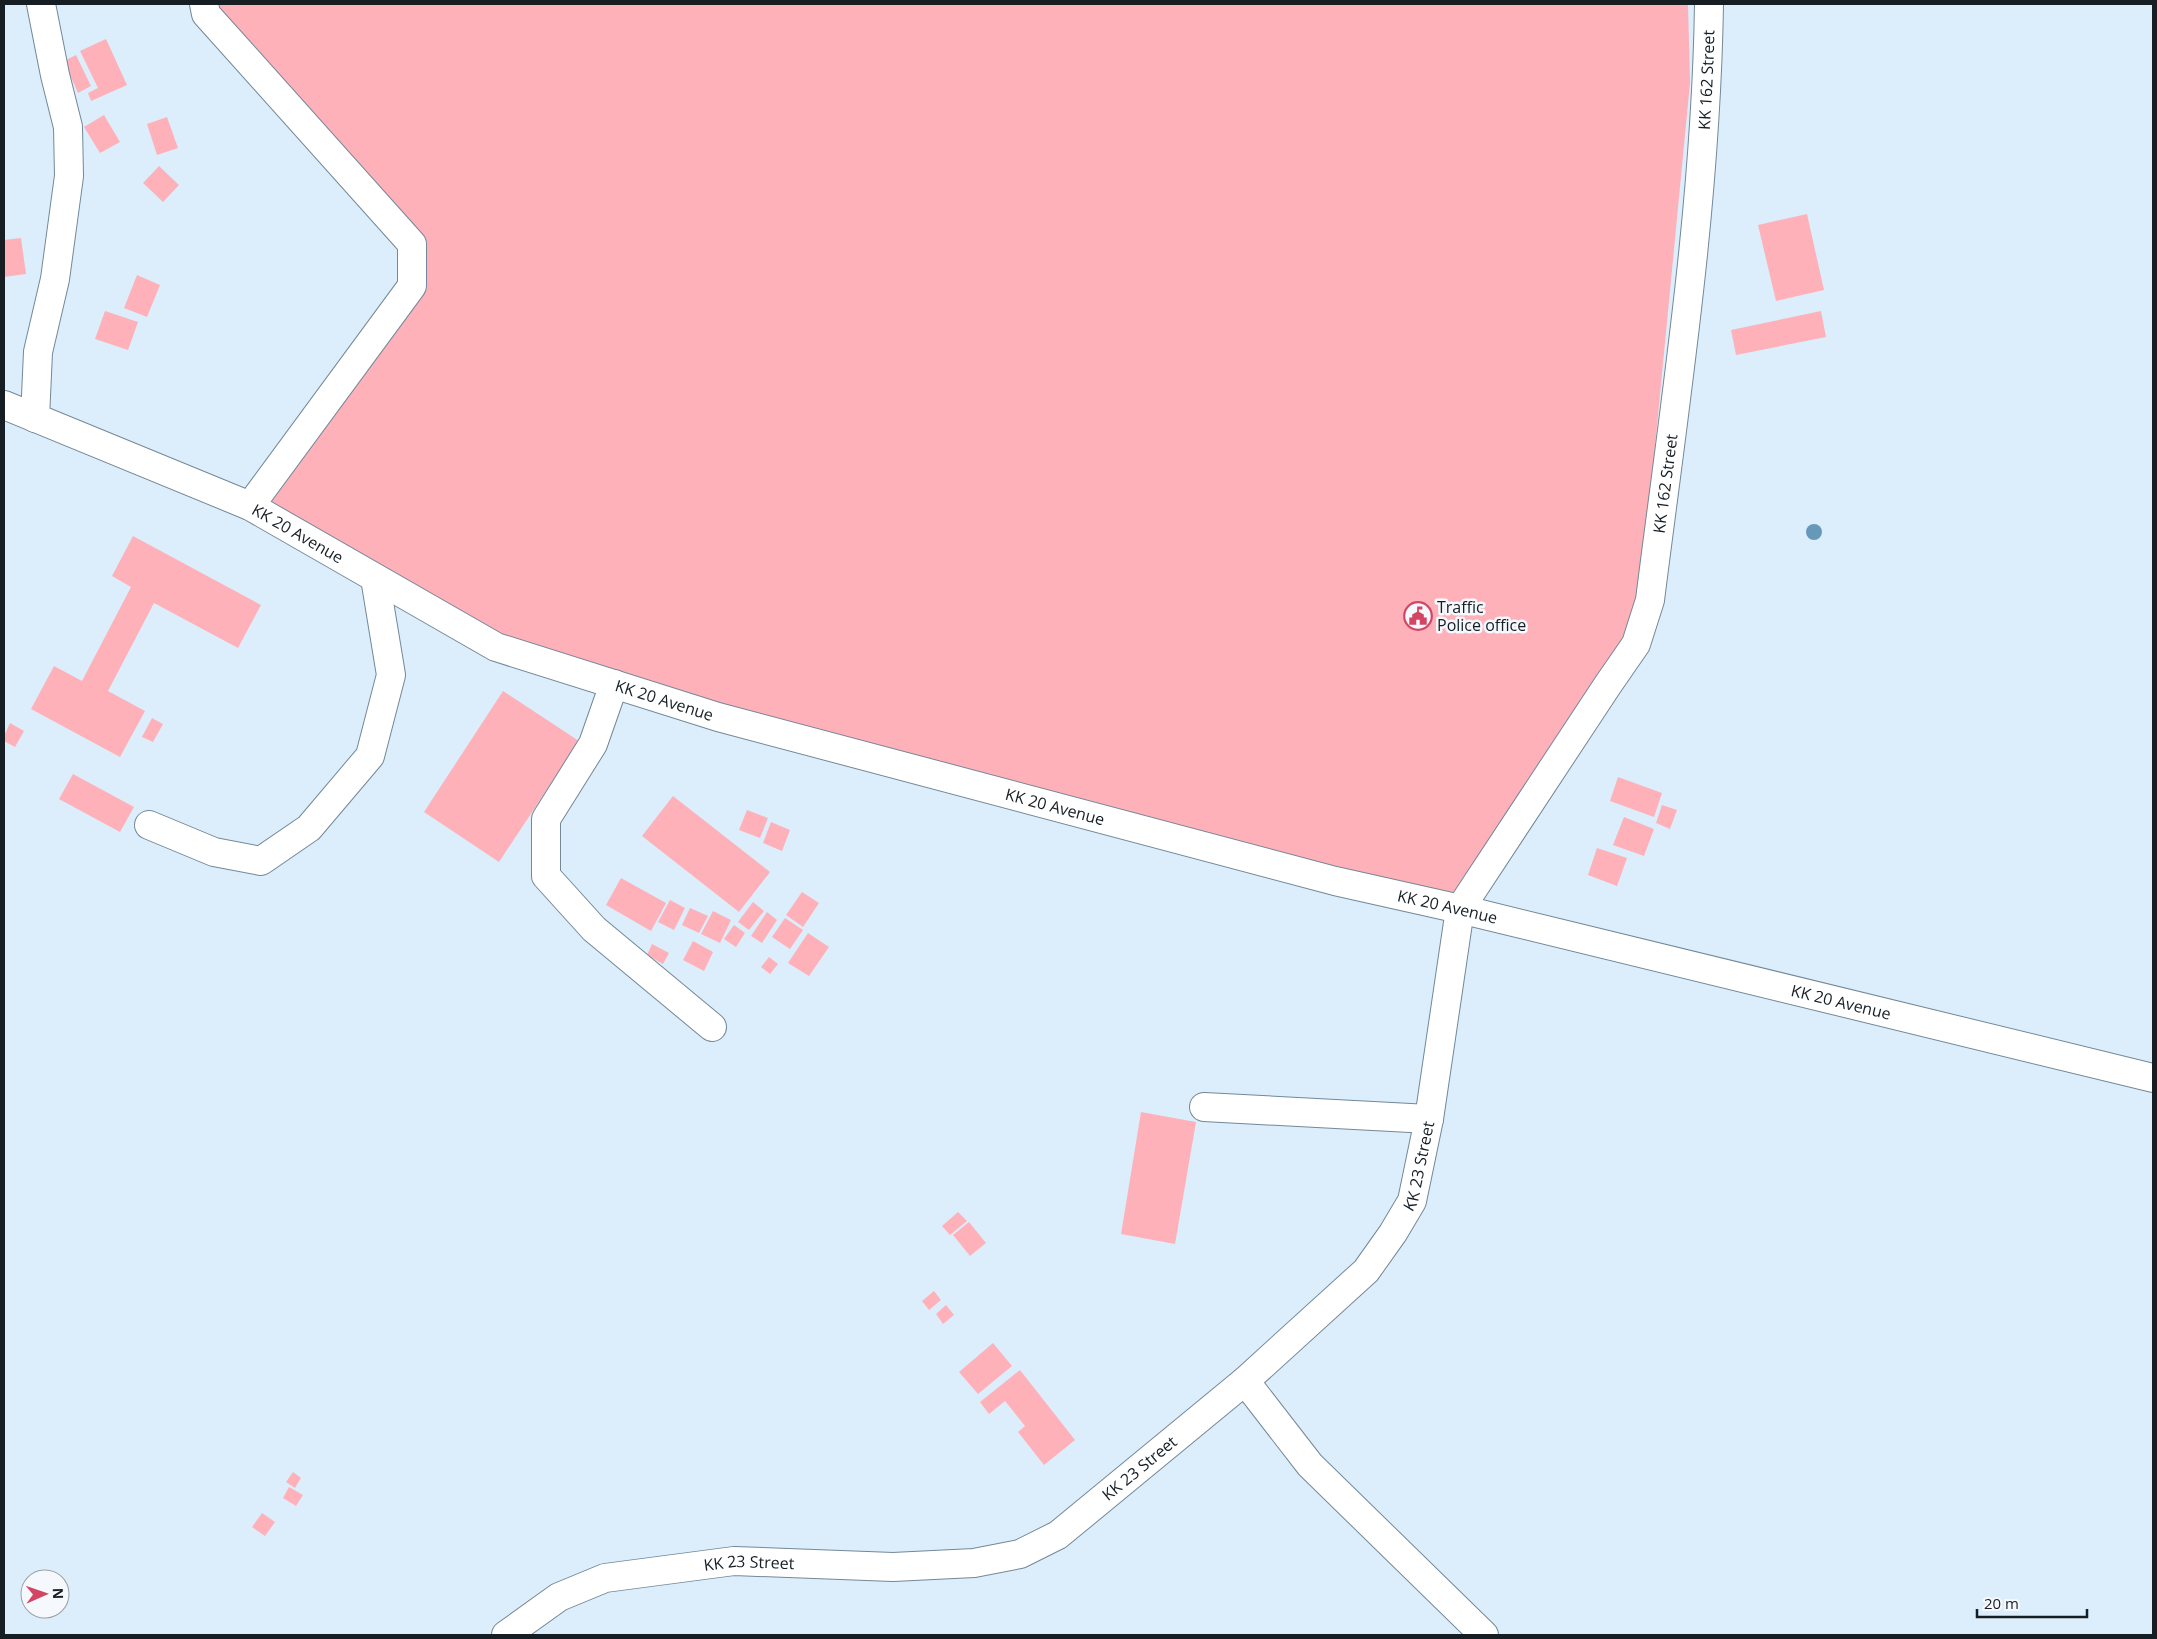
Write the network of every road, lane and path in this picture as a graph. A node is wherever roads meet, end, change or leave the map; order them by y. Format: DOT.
graph roads {
  1 [pos="41,4"];
  2 [pos="204,4"];
  3 [pos="1709,4"];
  4 [pos="4,405"];
  5 [pos="35,418"];
  6 [pos="250,506"];
  7 [pos="375,578"];
  8 [pos="614,684"];
  9 [pos="149,825"];
  10 [pos="1460,909"];
  11 [pos="712,1027"];
  12 [pos="2153,1078"];
  13 [pos="1204,1107"];
  14 [pos="1429,1119"];
  15 [pos="1245,1381"];
  16 [pos="506,1635"];
  17 [pos="1484,1635"];
  1 -- 5 [label="street"];
  2 -- 6 [label="street"];
  3 -- 10 [label="street, KK 162 Street"];
  4 -- 5 [label="street, KK 20 Avenue"];
  5 -- 6 [label="street, KK 20 Avenue"];
  6 -- 7 [label="street, KK 20 Avenue"];
  7 -- 8 [label="street, KK 20 Avenue"];
  7 -- 9 [label="street"];
  8 -- 10 [label="street, KK 20 Avenue"];
  8 -- 11 [label="street"];
  10 -- 12 [label="street, KK 20 Avenue"];
  10 -- 14 [label="street, KK 23 Street"];
  13 -- 14 [label="street"];
  14 -- 15 [label="street, KK 23 Street"];
  15 -- 16 [label="street, KK 23 Street"];
  15 -- 17 [label="street"];
}
